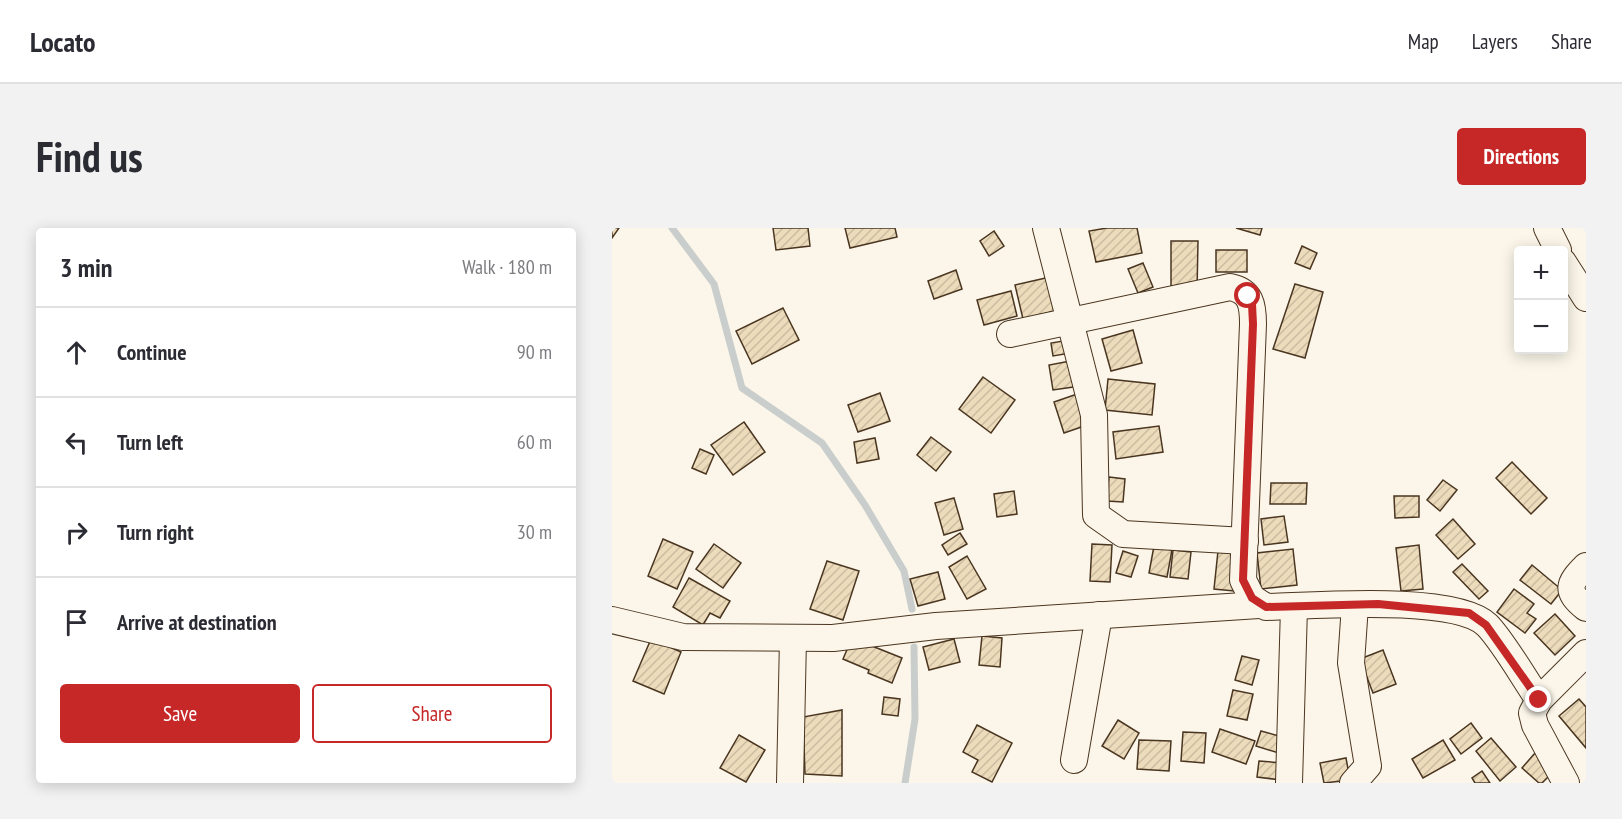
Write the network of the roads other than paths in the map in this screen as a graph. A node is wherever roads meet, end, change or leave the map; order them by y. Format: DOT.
graph roads {
  1 [pos="1046,228"];
  2 [pos="1547,228"];
  3 [pos="1556,246"];
  4 [pos="1568,270"];
  5 [pos="1586,298"];
  6 [pos="1071,321"];
  7 [pos="1010,334"];
  8 [pos="1245,541"];
  9 [pos="1586,566"];
  10 [pos="1259,605"];
  11 [pos="1355,605"];
  12 [pos="1294,607"];
  13 [pos="1586,608"];
  14 [pos="1099,615"];
  15 [pos="612,620"];
  16 [pos="793,638"];
  17 [pos="1586,653"];
  18 [pos="1539,700"];
  19 [pos="1074,760"];
  20 [pos="790,783"];
  21 [pos="1289,783"];
  22 [pos="1353,783"];
  23 [pos="1566,783"];
  1 -- 6 [label="street"];
  2 -- 3 [label="street"];
  4 -- 5 [label="street"];
  6 -- 7 [label="street"];
  6 -- 8 [label="street"];
  6 -- 8 [label="street"];
  8 -- 10 [label="street"];
  9 -- 13 [label="street"];
  10 -- 12 [label="street"];
  10 -- 14 [label="street"];
  11 -- 12 [label="street"];
  11 -- 18 [label="street"];
  11 -- 22 [label="street"];
  12 -- 21 [label="street"];
  14 -- 16 [label="street"];
  14 -- 19 [label="street"];
  15 -- 16 [label="street"];
  16 -- 20 [label="street"];
  17 -- 18 [label="street"];
  18 -- 23 [label="street"];
}
